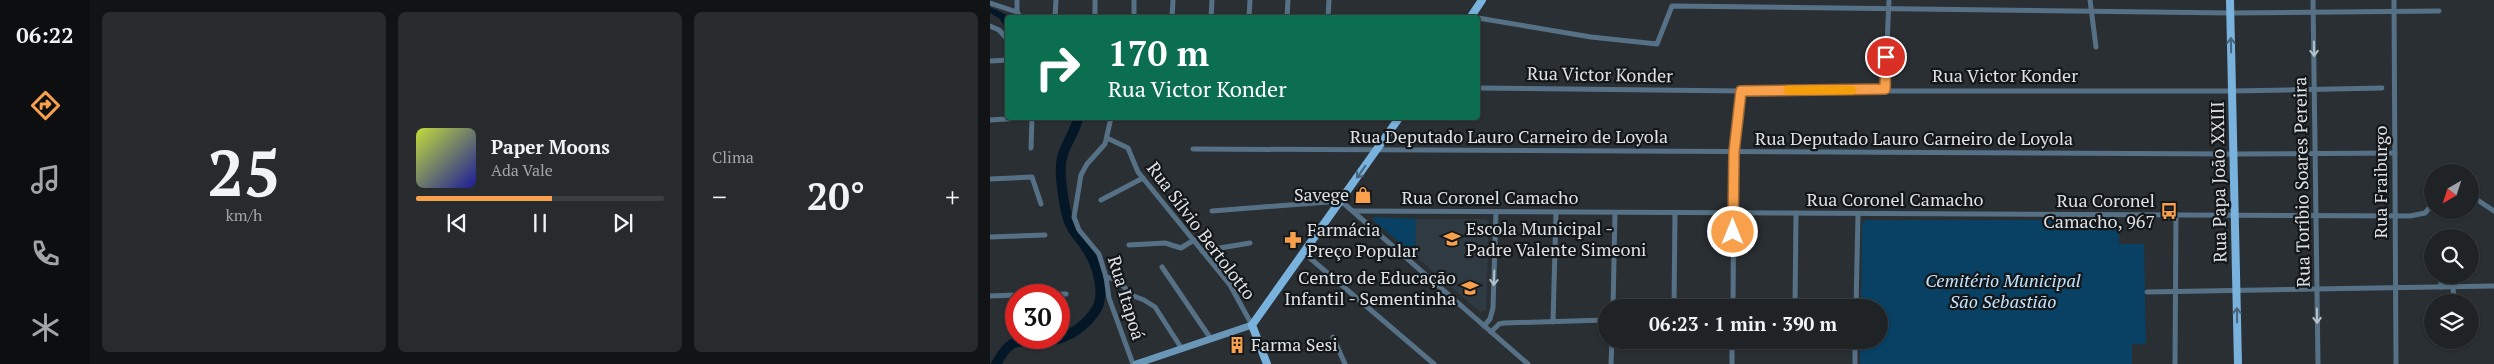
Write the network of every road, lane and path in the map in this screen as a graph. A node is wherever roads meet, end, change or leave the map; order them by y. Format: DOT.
graph roads {
  1 [pos="1017,0"];
  2 [pos="1056,0"];
  3 [pos="1095,0"];
  4 [pos="1134,0"];
  5 [pos="1173,0"];
  6 [pos="1212,0"];
  7 [pos="1250,0"];
  8 [pos="1288,0"];
  9 [pos="1329,0"];
  10 [pos="1482,0"];
  11 [pos="1889,0"];
  12 [pos="2090,0"];
  13 [pos="2230,0"];
  14 [pos="2314,0"];
  15 [pos="2394,0"];
  16 [pos="990,4"];
  17 [pos="1888,9"];
  18 [pos="2439,10"];
  19 [pos="2394,11"];
  20 [pos="1017,12"];
  21 [pos="2092,12"];
  22 [pos="2314,12"];
  23 [pos="2231,13"];
  24 [pos="1018,15"];
  25 [pos="1055,15"];
  26 [pos="1095,15"];
  27 [pos="1134,15"];
  28 [pos="1172,15"];
  29 [pos="1211,15"];
  30 [pos="1249,15"];
  31 [pos="1287,15"];
  32 [pos="1328,15"];
  33 [pos="1474,15"];
  34 [pos="1480,18"];
  35 [pos="990,26"];
  36 [pos="1005,37"];
  37 [pos="2096,47"];
  38 [pos="1005,60"];
  39 [pos="990,61"];
  40 [pos="1480,88"];
  41 [pos="2382,88"];
  42 [pos="1885,89"];
  43 [pos="2314,89"];
  44 [pos="1741,91"];
  45 [pos="2232,91"];
  46 [pos="1005,119"];
  47 [pos="990,120"];
  48 [pos="1032,120"];
  49 [pos="1111,120"];
  50 [pos="1398,120"];
  51 [pos="1107,138"];
  52 [pos="1031,148"];
  53 [pos="1193,149"];
  54 [pos="1376,150"];
  55 [pos="1734,152"];
  56 [pos="2315,153"];
  57 [pos="2395,153"];
  58 [pos="2234,154"];
  59 [pos="990,178"];
  60 [pos="1143,178"];
  61 [pos="1101,200"];
  62 [pos="1340,201"];
  63 [pos="2479,202"];
  64 [pos="1042,204"];
  65 [pos="1212,211"];
  66 [pos="1353,211"];
  67 [pos="2494,211"];
  68 [pos="1496,212"];
  69 [pos="1556,212"];
  70 [pos="1615,213"];
  71 [pos="1675,213"];
  72 [pos="1734,213"];
  73 [pos="1796,213"];
  74 [pos="2424,213"];
  75 [pos="1858,214"];
  76 [pos="2176,215"];
  77 [pos="2235,215"];
  78 [pos="2316,216"];
  79 [pos="2395,216"];
  80 [pos="1045,235"];
  81 [pos="990,237"];
  82 [pos="1194,240"];
  83 [pos="1250,243"];
  84 [pos="1129,245"];
  85 [pos="1202,251"];
  86 [pos="1304,254"];
  87 [pos="1162,267"];
  88 [pos="1106,277"];
  89 [pos="2494,286"];
  90 [pos="2441,287"];
  91 [pos="2454,287"];
  92 [pos="2395,288"];
  93 [pos="2317,289"];
  94 [pos="2236,290"];
  95 [pos="2146,292"];
  96 [pos="2175,292"];
  97 [pos="2454,294"];
  98 [pos="1005,295"];
  99 [pos="990,296"];
  100 [pos="1612,299"];
  101 [pos="1674,299"];
  102 [pos="1733,299"];
  103 [pos="1795,299"];
  104 [pos="1856,299"];
  105 [pos="1598,320"];
  106 [pos="1553,322"];
  107 [pos="1252,325"];
  108 [pos="1484,326"];
  109 [pos="1491,332"];
  110 [pos="1333,337"];
  111 [pos="1211,339"];
  112 [pos="1182,349"];
  113 [pos="1612,349"];
  114 [pos="1732,349"];
  115 [pos="1855,349"];
  116 [pos="1134,364"];
  117 [pos="1267,364"];
  118 [pos="1345,364"];
  119 [pos="1434,364"];
  120 [pos="1528,364"];
  121 [pos="1611,364"];
  122 [pos="1732,364"];
  123 [pos="1855,364"];
  124 [pos="2175,364"];
  125 [pos="2238,364"];
  126 [pos="2318,364"];
  127 [pos="2396,364"];
  1 -- 20 [label="street"];
  2 -- 25 [label="street"];
  3 -- 26 [label="street"];
  4 -- 27 [label="street"];
  5 -- 28 [label="street"];
  6 -- 29 [label="street"];
  7 -- 30 [label="street"];
  8 -- 31 [label="street"];
  9 -- 32 [label="street"];
  10 -- 33 [label="main road"];
  11 -- 17 [label="street"];
  12 -- 21 [label="street"];
  13 -- 23 [label="main road, Rua Papa João XXIII"];
  14 -- 22 [label="street, Rua Toríbio Soares Pereira"];
  15 -- 19 [label="street, Rua Fraiburgo"];
  16 -- 20 [label="street"];
  17 -- 21 [label="street"];
  17 -- 34 [label="street"];
  17 -- 42 [label="street"];
  18 -- 19 [label="street"];
  19 -- 22 [label="street"];
  19 -- 57 [label="street, Rua Fraiburgo"];
  20 -- 24 [label="street"];
  21 -- 23 [label="street"];
  21 -- 37 [label="street"];
  22 -- 23 [label="street"];
  22 -- 43 [label="street, Rua Toríbio Soares Pereira, one-way"];
  45 -- 23 [label="main road, Rua Papa João XXIII, one-way"];
  35 -- 36 [label="street"];
  38 -- 39 [label="street"];
  40 -- 44 [label="street, Rua Victor Konder"];
  41 -- 43 [label="street, Rua Victor Konder"];
  42 -- 44 [label="street, Rua Victor Konder"];
  42 -- 45 [label="street, Rua Victor Konder"];
  43 -- 45 [label="street, Rua Victor Konder"];
  43 -- 56 [label="street, Rua Toríbio Soares Pereira"];
  44 -- 55 [label="street"];
  45 -- 58 [label="main road, Rua Papa João XXIII"];
  46 -- 47 [label="street"];
  48 -- 52 [label="street"];
  49 -- 51 [label="street"];
  50 -- 54 [label="main road"];
  51 -- 60 [label="street, Rua Sílvio Bertolotto"];
  51 -- 88 [label="street, Rua Itapoá"];
  53 -- 54 [label="street, Rua Deputado Lauro Carneiro de Loyola"];
  54 -- 55 [label="street, Rua Deputado Lauro Carneiro de Loyola"];
  54 -- 62 [label="main road, one-way"];
  55 -- 58 [label="street, Rua Deputado Lauro Carneiro de Loyola"];
  55 -- 72 [label="street"];
  56 -- 57 [label="street, Rua Deputado Lauro Carneiro de Loyola"];
  56 -- 58 [label="street, Rua Deputado Lauro Carneiro de Loyola"];
  56 -- 78 [label="street, Rua Toríbio Soares Pereira"];
  57 -- 79 [label="street, Rua Fraiburgo"];
  58 -- 77 [label="main road, Rua Papa João XXIII"];
  59 -- 64 [label="street"];
  60 -- 61 [label="street"];
  60 -- 82 [label="street, Rua Sílvio Bertolotto"];
  62 -- 65 [label="street"];
  62 -- 66 [label="street"];
  62 -- 86 [label="main road"];
  63 -- 67 [label="street"];
  66 -- 68 [label="street, Rua Coronel Camacho"];
  66 -- 108 [label="street"];
  68 -- 69 [label="street, Rua Coronel Camacho"];
  68 -- 108 [label="street, one-way"];
  69 -- 70 [label="street, Rua Coronel Camacho"];
  69 -- 106 [label="street"];
  70 -- 71 [label="street, Rua Coronel Camacho"];
  70 -- 100 [label="street"];
  71 -- 72 [label="street, Rua Coronel Camacho"];
  71 -- 101 [label="street"];
  72 -- 73 [label="street, Rua Coronel Camacho"];
  72 -- 102 [label="street"];
  73 -- 75 [label="street, Rua Coronel Camacho"];
  73 -- 103 [label="street"];
  74 -- 79 [label="street, Rua Coronel Camacho"];
  75 -- 76 [label="street, Rua Coronel Camacho"];
  75 -- 104 [label="street"];
  76 -- 77 [label="street, Rua Coronel Camacho"];
  76 -- 96 [label="street"];
  77 -- 78 [label="street, Rua Coronel Camacho"];
  77 -- 94 [label="main road, Rua Papa João XXIII"];
  78 -- 79 [label="street, Rua Coronel Camacho"];
  78 -- 93 [label="street, Rua Toríbio Soares Pereira"];
  79 -- 92 [label="street, Rua Fraiburgo"];
  80 -- 81 [label="street"];
  82 -- 84 [label="street"];
  82 -- 85 [label="street, Rua Sílvio Bertolotto"];
  83 -- 85 [label="street"];
  85 -- 107 [label="street, Rua Sílvio Bertolotto"];
  86 -- 107 [label="main road"];
  86 -- 119 [label="street"];
  87 -- 111 [label="street"];
  88 -- 112 [label="street"];
  88 -- 116 [label="street, Rua Itapoá"];
  89 -- 91 [label="street"];
  90 -- 91 [label="street"];
  90 -- 92 [label="street"];
  91 -- 97 [label="street"];
  92 -- 93 [label="street"];
  92 -- 127 [label="street, Rua Fraiburgo"];
  93 -- 94 [label="street"];
  93 -- 126 [label="street, Rua Toríbio Soares Pereira, one-way"];
  94 -- 96 [label="street"];
  125 -- 94 [label="main road, Rua Papa João XXIII, one-way"];
  95 -- 96 [label="street"];
  96 -- 124 [label="street"];
  98 -- 99 [label="street"];
  105 -- 106 [label="street"];
  106 -- 109 [label="street"];
  107 -- 111 [label="main road"];
  107 -- 117 [label="main road"];
  108 -- 109 [label="street"];
  109 -- 120 [label="street"];
  110 -- 118 [label="street"];
  111 -- 112 [label="main road"];
  112 -- 116 [label="main road"];
  113 -- 121 [label="street"];
  114 -- 122 [label="street"];
  115 -- 123 [label="street"];
}
